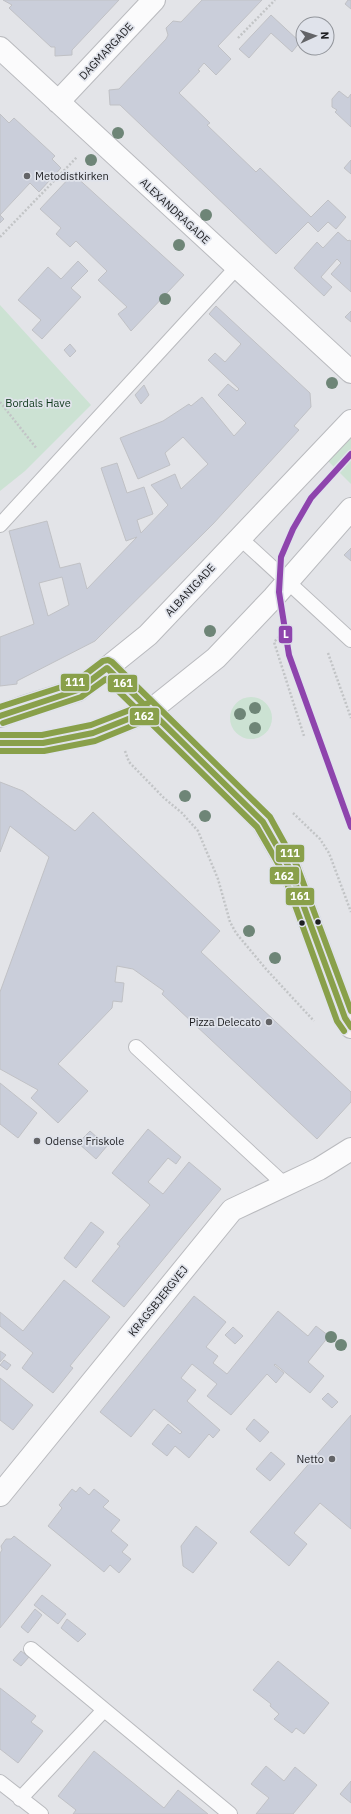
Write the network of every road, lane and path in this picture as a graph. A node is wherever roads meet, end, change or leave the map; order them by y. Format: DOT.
graph roads {
  1 [pos="154,0"];
  2 [pos="275,0"];
  3 [pos="238,38"];
  4 [pos="0,48"];
  5 [pos="58,102"];
  6 [pos="96,138"];
  7 [pos="0,238"];
  8 [pos="237,268"];
  9 [pos="351,372"];
  10 [pos="0,402"];
  11 [pos="351,422"];
  12 [pos="52,468"];
  13 [pos="351,509"];
  14 [pos="0,525"];
  15 [pos="240,538"];
  16 [pos="288,581"];
  17 [pos="314,605"];
  18 [pos="351,640"];
  19 [pos="107,668"];
  20 [pos="151,710"];
  21 [pos="0,716"];
  22 [pos="351,718"];
  23 [pos="115,724"];
  24 [pos="304,736"];
  25 [pos="0,743"];
  26 [pos="318,1025"];
  27 [pos="351,1027"];
  28 [pos="136,1047"];
  29 [pos="351,1149"];
  30 [pos="285,1185"];
  31 [pos="0,1495"];
  32 [pos="31,1649"];
  33 [pos="104,1710"];
  34 [pos="0,1782"];
  35 [pos="20,1799"];
  36 [pos="41,1814"];
  37 [pos="230,1814"];
  1 -- 5 [label="street, DAGMARGADE"];
  2 -- 3 [label="path"];
  4 -- 5 [label="street, ALEXANDRAGADE"];
  5 -- 6 [label="street, ALEXANDRAGADE"];
  6 -- 7 [label="path"];
  6 -- 8 [label="street, ALEXANDRAGADE"];
  8 -- 9 [label="street, ALEXANDRAGADE"];
  8 -- 12 [label="lane"];
  10 -- 12 [label="path"];
  11 -- 15 [label="street, ALBANIGADE"];
  12 -- 14 [label="lane"];
  13 -- 16 [label="street"];
  15 -- 16 [label="lane"];
  15 -- 19 [label="street, ALBANIGADE"];
  16 -- 17 [label="lane"];
  16 -- 20 [label="street"];
  17 -- 18 [label="lane"];
  17 -- 22 [label="path"];
  17 -- 24 [label="path"];
  19 -- 20 [label="main road"];
  19 -- 21 [label="main road, ALBANIGADE"];
  20 -- 23 [label="main road"];
  20 -- 27 [label="main road"];
  23 -- 25 [label="main road"];
  23 -- 26 [label="path"];
  28 -- 30 [label="lane"];
  29 -- 30 [label="street, KRAGSBJERGVEJ"];
  30 -- 31 [label="street, KRAGSBJERGVEJ"];
  32 -- 33 [label="lane"];
  33 -- 35 [label="lane"];
  33 -- 37 [label="lane"];
  34 -- 35 [label="lane"];
  35 -- 36 [label="lane"];
}
